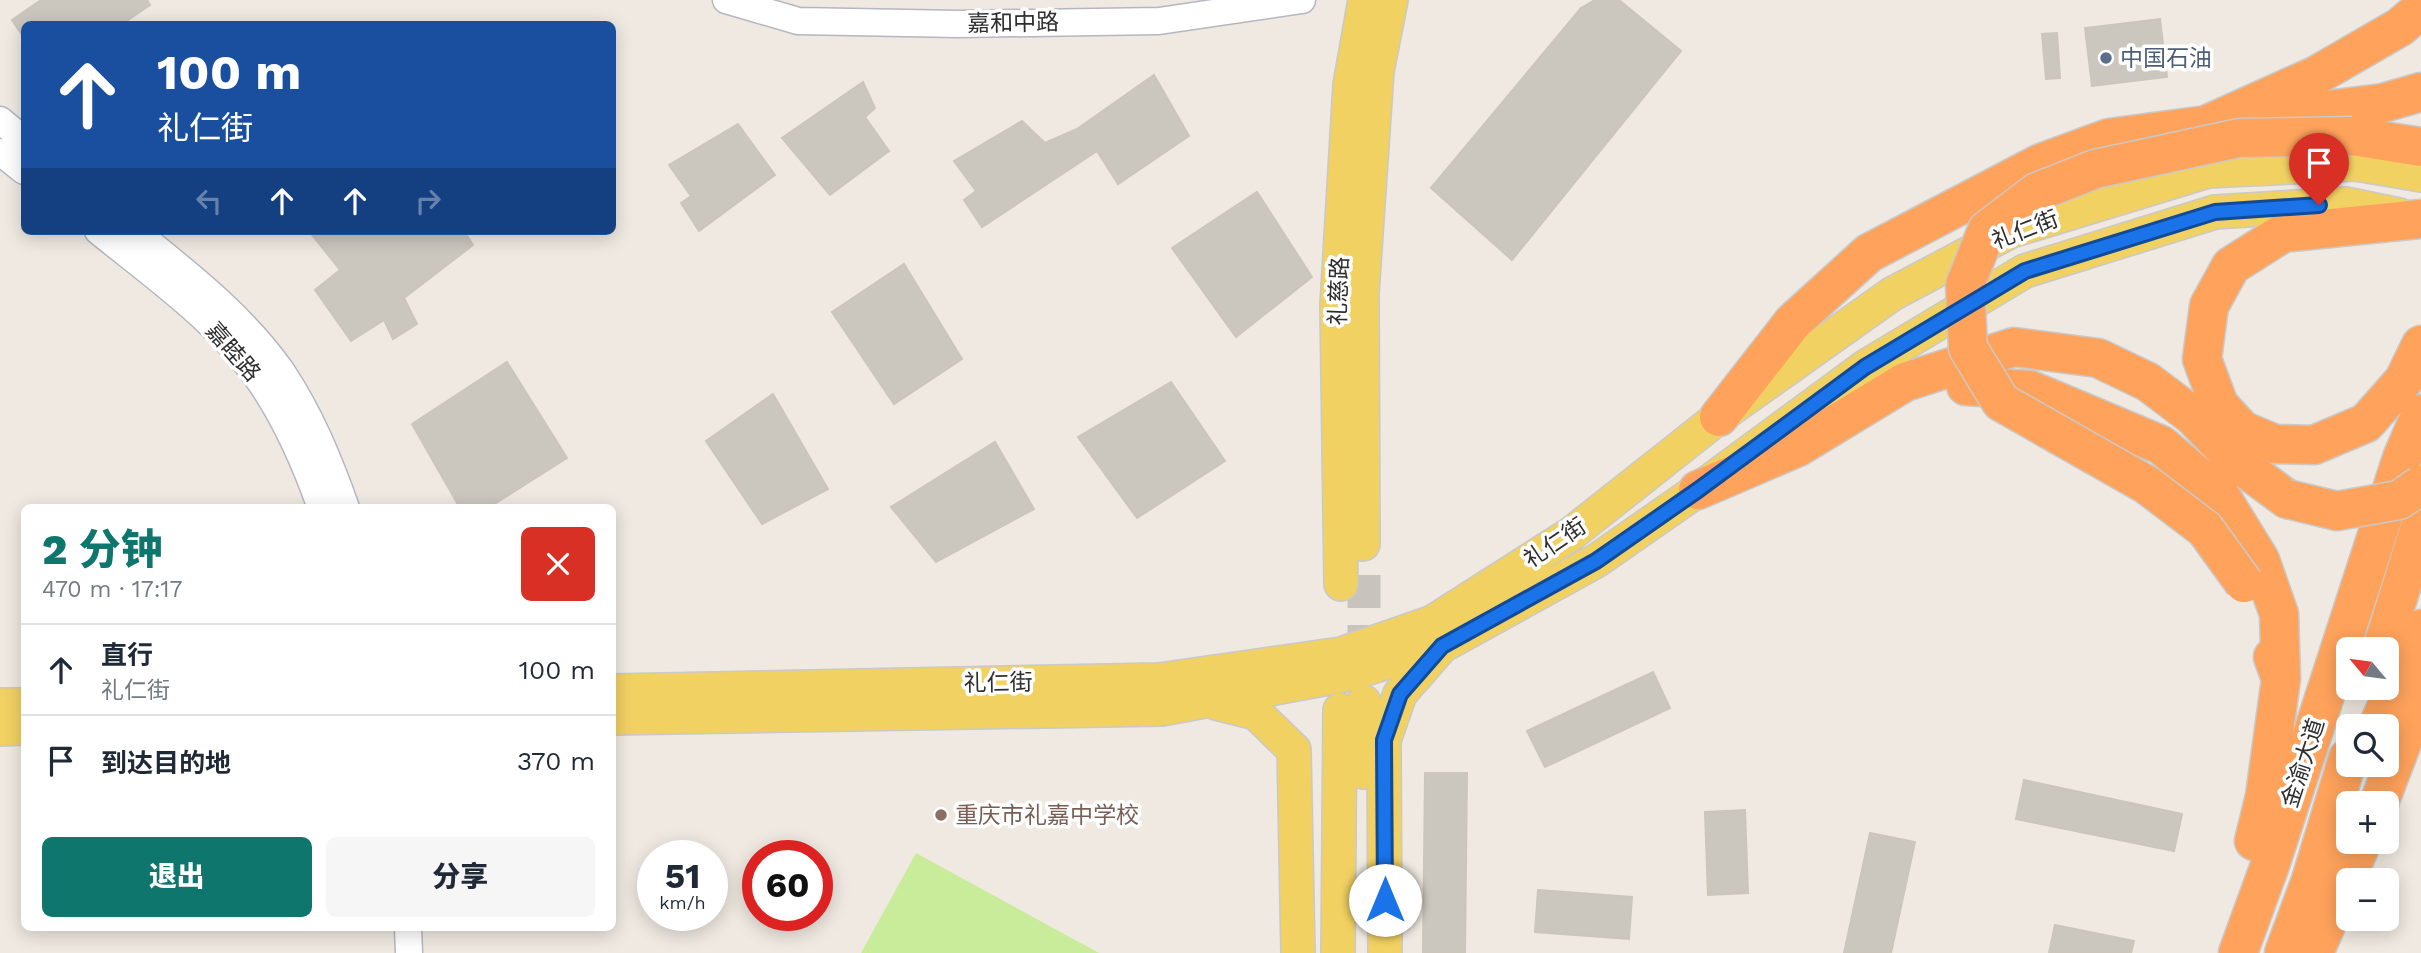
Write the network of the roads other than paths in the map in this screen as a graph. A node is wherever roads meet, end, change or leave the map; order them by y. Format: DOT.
graph roads {
  1 [pos="726,0"];
  2 [pos="1302,0"];
  3 [pos="1365,0"];
  4 [pos="1391,0"];
  5 [pos="2421,9"];
  6 [pos="958,12"];
  7 [pos="2421,92"];
  8 [pos="0,120"];
  9 [pos="2206,125"];
  10 [pos="21,138"];
  11 [pos="2421,147"];
  12 [pos="0,152"];
  13 [pos="21,169"];
  14 [pos="2421,176"];
  15 [pos="2421,219"];
  16 [pos="104,235"];
  17 [pos="140,235"];
  18 [pos="2421,345"];
  19 [pos="1905,382"];
  20 [pos="2421,414"];
  21 [pos="1719,417"];
  22 [pos="2421,485"];
  23 [pos="1698,490"];
  24 [pos="319,504"];
  25 [pos="344,504"];
  26 [pos="2421,524"];
  27 [pos="2421,628"];
  28 [pos="2386,637"];
  29 [pos="1442,646"];
  30 [pos="2281,679"];
  31 [pos="616,691"];
  32 [pos="2421,693"];
  33 [pos="1207,701"];
  34 [pos="0,705"];
  35 [pos="21,705"];
  36 [pos="2383,714"];
  37 [pos="616,718"];
  38 [pos="21,728"];
  39 [pos="0,729"];
  40 [pos="2342,777"];
  41 [pos="2357,777"];
  42 [pos="2384,791"];
  43 [pos="2357,854"];
  44 [pos="2311,880"];
  45 [pos="408,931"];
  46 [pos="409,953"];
  47 [pos="1298,953"];
  48 [pos="1338,953"];
  49 [pos="1362,953"];
  50 [pos="1385,953"];
  51 [pos="2229,953"];
  52 [pos="2238,953"];
  53 [pos="2284,953"];
  54 [pos="2314,953"];
  1 -- 6 [label="street, 嘉和中路"];
  2 -- 6 [label="street, 嘉和中路"];
  3 -- 4 [label="main road, 礼慈路"];
  5 -- 9 [label="highway"];
  7 -- 9 [label="highway"];
  8 -- 10 [label="street"];
  9 -- 21 [label="highway"];
  11 -- 30 [label="highway, bridge"];
  12 -- 13 [label="street"];
  14 -- 21 [label="main road, 礼仁街"];
  15 -- 18 [label="highway"];
  15 -- 23 [label="main road, 礼仁街"];
  16 -- 24 [label="street, 嘉睦路"];
  17 -- 25 [label="street, 嘉睦路"];
  19 -- 22 [label="highway, bridge"];
  19 -- 23 [label="highway"];
  19 -- 30 [label="highway"];
  20 -- 52 [label="highway, 金渝大道"];
  21 -- 31 [label="main road, 礼仁街"];
  23 -- 29 [label="main road, 礼仁街"];
  26 -- 28 [label="highway"];
  27 -- 36 [label="highway"];
  29 -- 33 [label="main road, 礼仁街"];
  29 -- 50 [label="main road"];
  30 -- 51 [label="highway"];
  32 -- 42 [label="highway"];
  33 -- 37 [label="main road, 礼仁街"];
  33 -- 47 [label="main road"];
  34 -- 35 [label="main road"];
  38 -- 39 [label="main road"];
  40 -- 44 [label="highway, 金渝大道"];
  41 -- 44 [label="highway"];
  43 -- 54 [label="highway"];
  44 -- 53 [label="highway, 金渝大道"];
  45 -- 46 [label="street"];
  48 -- 49 [label="main road"];
}
